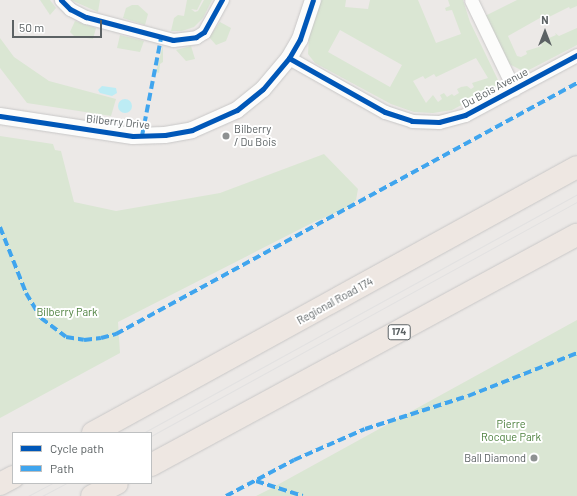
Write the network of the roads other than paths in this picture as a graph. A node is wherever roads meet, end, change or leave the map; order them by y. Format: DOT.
graph roads {
  1 [pos="61,0"];
  2 [pos="222,0"];
  3 [pos="313,0"];
  4 [pos="471,0"];
  5 [pos="577,55"];
  6 [pos="289,58"];
  7 [pos="514,89"];
  8 [pos="0,116"];
  9 [pos="577,160"];
  10 [pos="577,167"];
  11 [pos="577,235"];
  12 [pos="577,252"];
  13 [pos="418,256"];
  14 [pos="220,429"];
  15 [pos="95,432"];
  16 [pos="152,464"];
  17 [pos="12,478"];
  18 [pos="0,484"];
  19 [pos="115,484"];
  20 [pos="92,496"];
  1 -- 2 [label="street"];
  3 -- 6 [label="street, Bilberry Drive"];
  4 -- 7 [label="street"];
  5 -- 7 [label="street, Du Bois Avenue"];
  6 -- 7 [label="street, Du Bois Avenue"];
  6 -- 8 [label="street, Bilberry Drive"];
  9 -- 13 [label="highway"];
  10 -- 13 [label="highway, Regional Road 174"];
  11 -- 14 [label="highway, 174"];
  12 -- 14 [label="highway"];
  13 -- 15 [label="highway, Regional Road 174"];
  14 -- 16 [label="highway, 174"];
  17 -- 18 [label="highway"];
  19 -- 20 [label="highway"];
}
